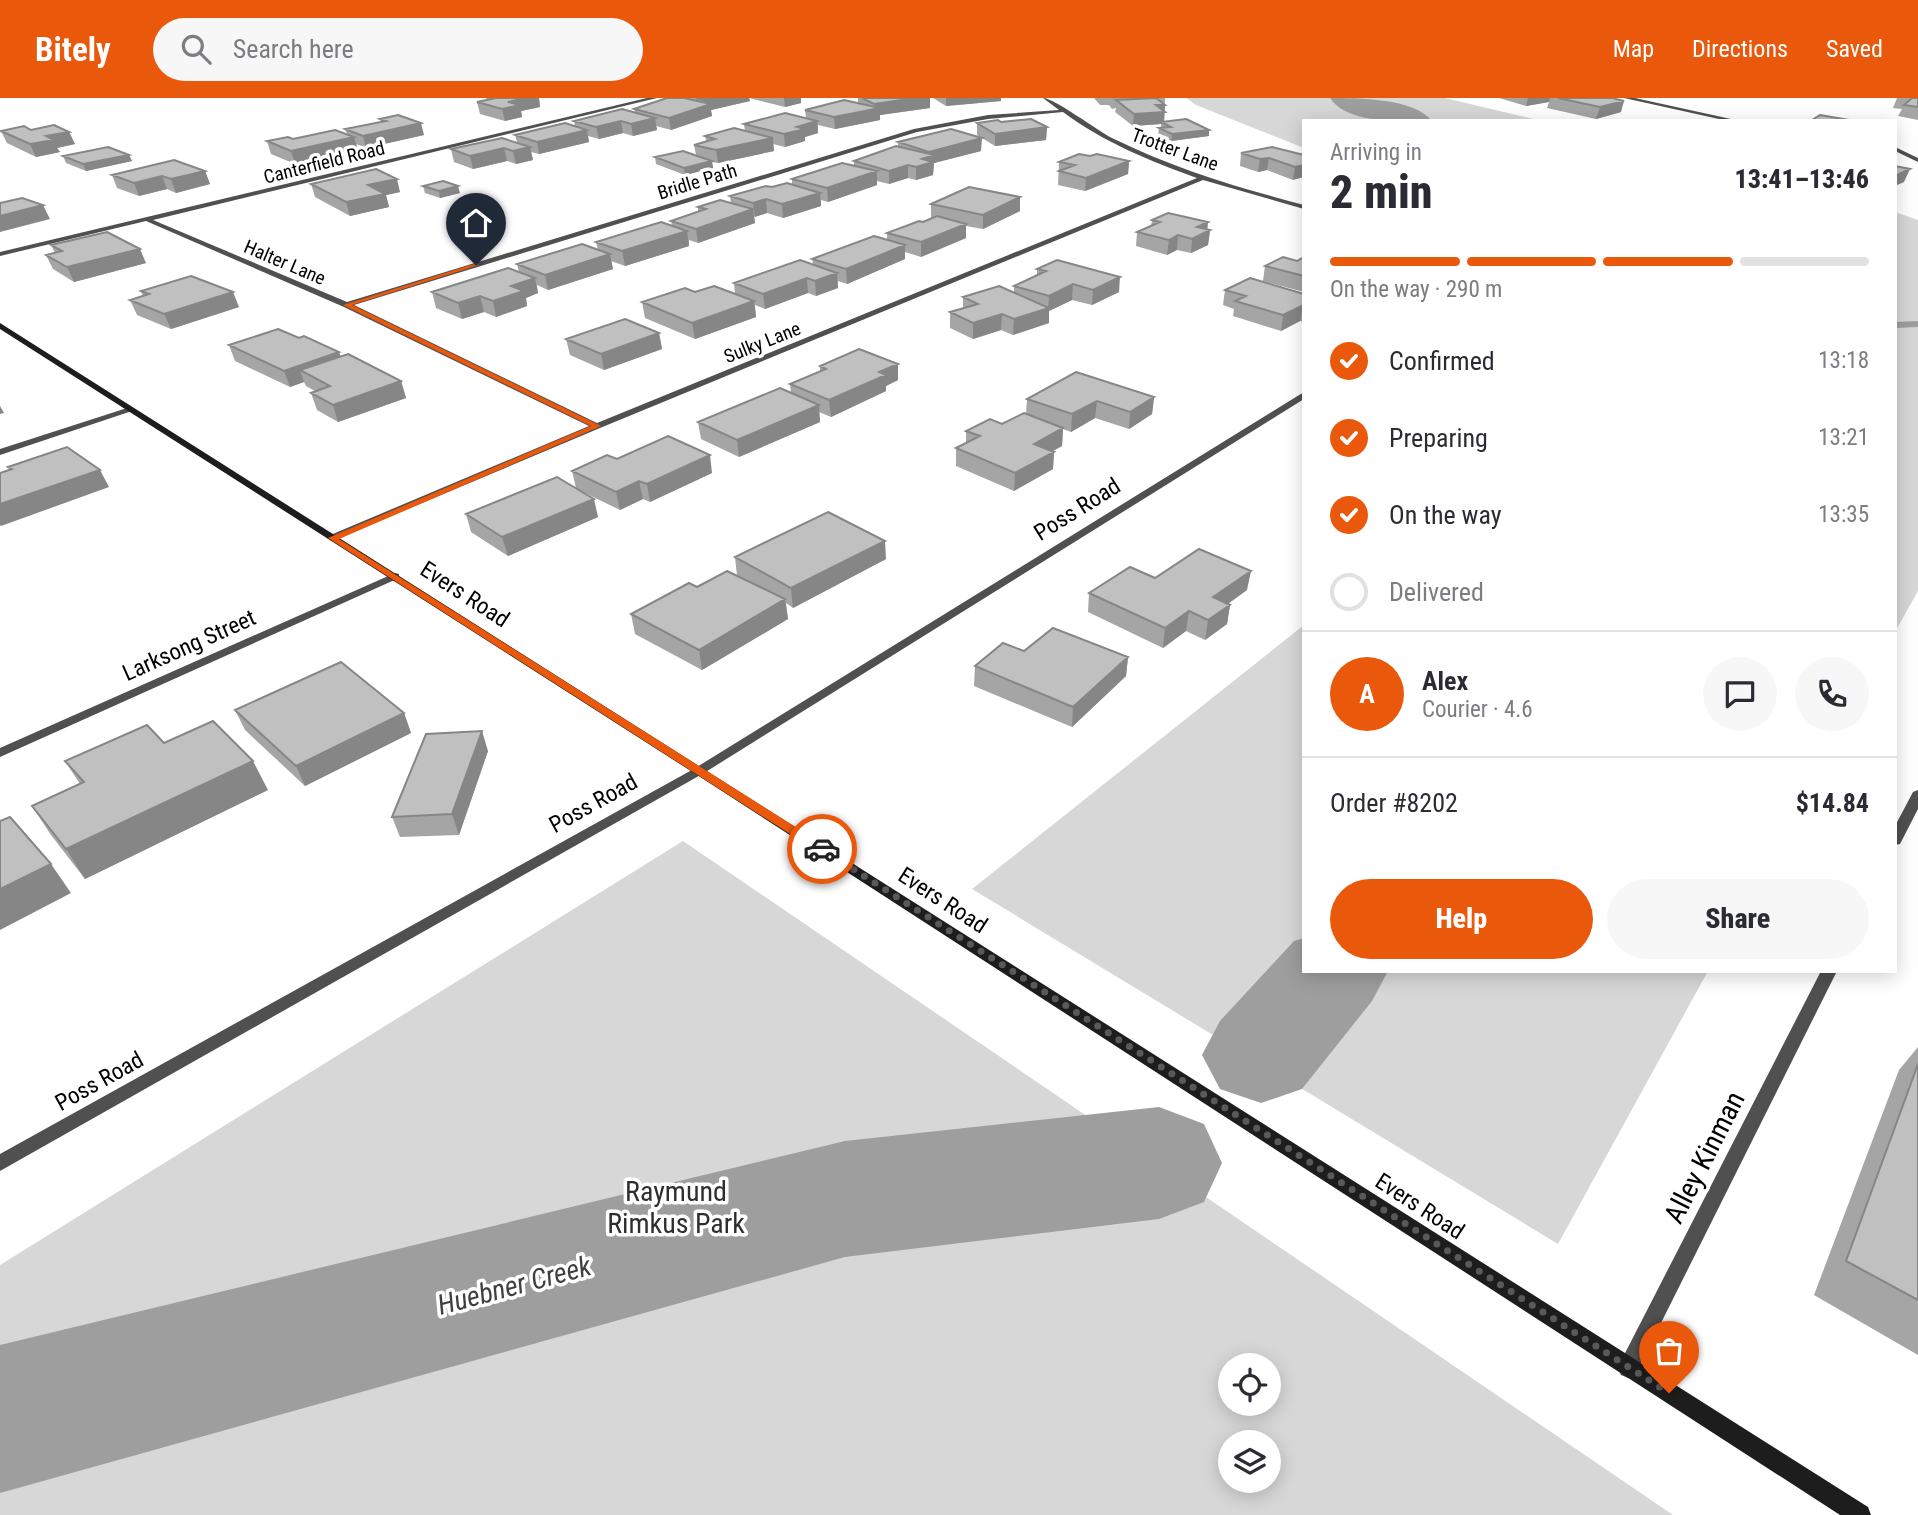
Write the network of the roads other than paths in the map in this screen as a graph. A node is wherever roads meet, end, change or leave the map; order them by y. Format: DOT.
graph roads {
  1 [pos="654,98"];
  2 [pos="1046,98"];
  3 [pos="1626,98"];
  4 [pos="1062,111"];
  5 [pos="1727,119"];
  6 [pos="1897,148"];
  7 [pos="1897,149"];
  8 [pos="1917,149"];
  9 [pos="1918,160"];
  10 [pos="1205,177"];
  11 [pos="1302,206"];
  12 [pos="149,220"];
  13 [pos="0,254"];
  14 [pos="347,305"];
  15 [pos="0,325"];
  16 [pos="1302,396"];
  17 [pos="130,410"];
  18 [pos="597,426"];
  19 [pos="0,452"];
  20 [pos="332,538"];
  21 [pos="395,576"];
  22 [pos="0,753"];
  23 [pos="699,769"];
  24 [pos="1918,795"];
  25 [pos="1897,836"];
  26 [pos="1828,973"];
  27 [pos="0,1163"];
  28 [pos="1628,1368"];
  29 [pos="1860,1515"];
  1 -- 12 [label="street, Canterfield Road"];
  2 -- 4 [label="street, Trotter Lane"];
  3 -- 5 [label="street"];
  4 -- 10 [label="street, Trotter Lane"];
  4 -- 14 [label="street, Bridle Path"];
  6 -- 8 [label="street"];
  7 -- 9 [label="street"];
  10 -- 11 [label="street, Trotter Lane"];
  10 -- 18 [label="street, Sulky Lane"];
  12 -- 13 [label="street, Canterfield Road"];
  12 -- 14 [label="street, Halter Lane"];
  14 -- 18 [label="street, Halter Lane"];
  15 -- 17 [label="main road, Evers Road"];
  16 -- 23 [label="street, Poss Road"];
  17 -- 19 [label="street"];
  17 -- 20 [label="main road, Evers Road"];
  18 -- 20 [label="street, Sulky Lane"];
  20 -- 21 [label="main road, Evers Road"];
  21 -- 22 [label="street, Larksong Street"];
  21 -- 23 [label="main road, Evers Road"];
  23 -- 27 [label="street, Poss Road"];
  23 -- 28 [label="main road, Evers Road"];
  24 -- 25 [label="street"];
  26 -- 28 [label="street, Alley Kinman"];
  28 -- 29 [label="main road, Evers Road"];
}
